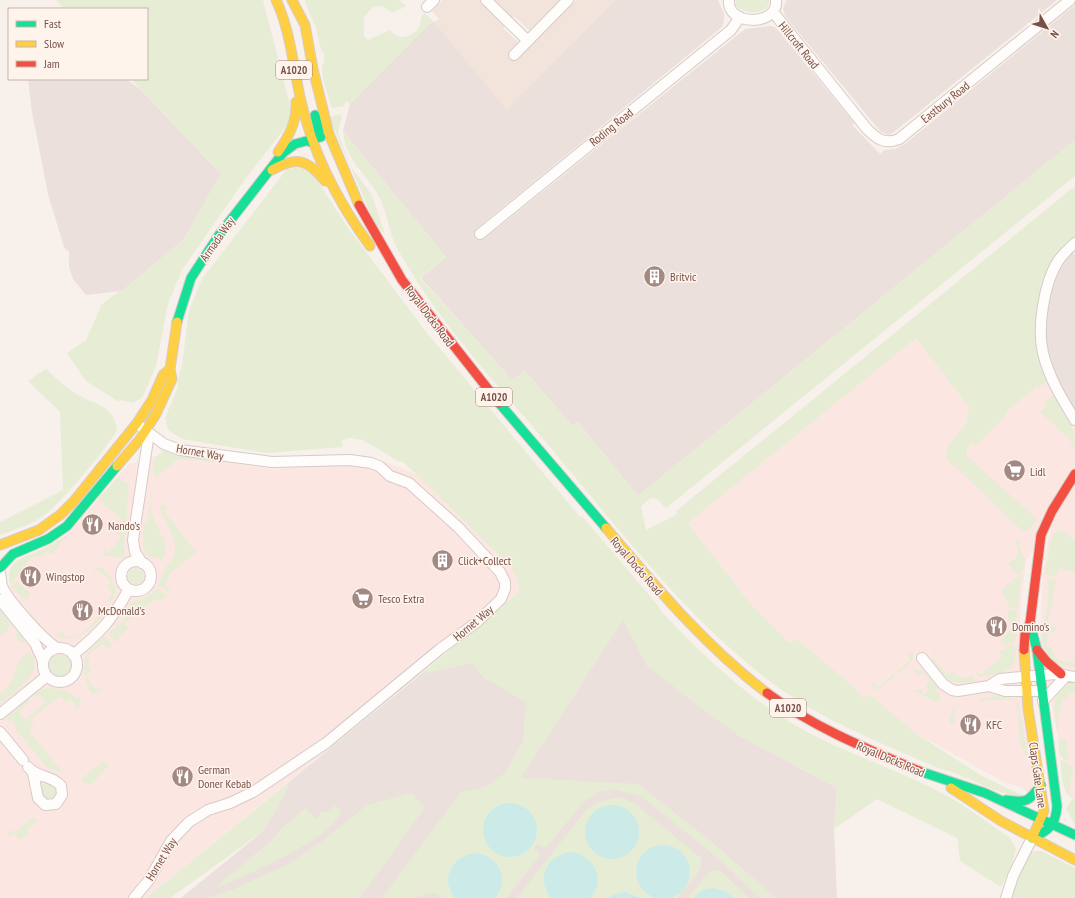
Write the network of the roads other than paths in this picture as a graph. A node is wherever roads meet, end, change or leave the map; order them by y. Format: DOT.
graph roads {
  1 [pos="276,0"];
  2 [pos="292,0"];
  3 [pos="486,0"];
  4 [pos="568,0"];
  5 [pos="729,0"];
  6 [pos="776,0"];
  7 [pos="1070,0"];
  8 [pos="298,9"];
  9 [pos="772,12"];
  10 [pos="740,18"];
  11 [pos="528,41"];
  12 [pos="514,56"];
  13 [pos="293,66"];
  14 [pos="826,79"];
  15 [pos="329,134"];
  16 [pos="312,140"];
  17 [pos="285,162"];
  18 [pos="267,173"];
  19 [pos="338,199"];
  20 [pos="480,234"];
  21 [pos="1075,243"];
  22 [pos="402,280"];
  23 [pos="170,369"];
  24 [pos="1075,420"];
  25 [pos="137,424"];
  26 [pos="147,432"];
  27 [pos="1075,474"];
  28 [pos="1075,485"];
  29 [pos="1065,492"];
  30 [pos="0,545"];
  31 [pos="142,563"];
  32 [pos="0,568"];
  33 [pos="0,573"];
  34 [pos="129,589"];
  35 [pos="0,600"];
  36 [pos="1030,623"];
  37 [pos="57,648"];
  38 [pos="1037,650"];
  39 [pos="73,655"];
  40 [pos="922,658"];
  41 [pos="43,661"];
  42 [pos="47,676"];
  43 [pos="1040,676"];
  44 [pos="1067,676"];
  45 [pos="1026,677"];
  46 [pos="989,686"];
  47 [pos="1037,694"];
  48 [pos="0,714"];
  49 [pos="0,732"];
  50 [pos="28,767"];
  51 [pos="933,777"];
  52 [pos="1041,785"];
  53 [pos="997,799"];
  54 [pos="1041,819"];
  55 [pos="1051,828"];
  56 [pos="1075,835"];
  57 [pos="1056,837"];
  58 [pos="1032,838"];
  59 [pos="1075,860"];
  60 [pos="134,898"];
  61 [pos="1006,898"];
  1 -- 13 [label="main road, Royal Docks Road / A1020"];
  2 -- 8 [label="main road, Royal Docks Road / A1020"];
  3 -- 11 [label="street"];
  4 -- 11 [label="street"];
  5 -- 10 [label="street"];
  6 -- 9 [label="street"];
  7 -- 14 [label="street, Eastbury Road"];
  8 -- 15 [label="main road, Royal Docks Road / A1020"];
  8 -- 16 [label="main road, Armada Way"];
  9 -- 10 [label="street"];
  9 -- 14 [label="street, Hillcroft Road"];
  10 -- 20 [label="street, Roding Road"];
  11 -- 12 [label="street"];
  13 -- 16 [label="main road, Royal Docks Road / A1020"];
  13 -- 18 [label="main road"];
  15 -- 16 [label="main road, Armada Way"];
  15 -- 22 [label="main road, Royal Docks Road / A1020"];
  16 -- 17 [label="main road, Armada Way"];
  16 -- 18 [label="main road, Armada Way"];
  16 -- 19 [label="main road, Royal Docks Road / A1020"];
  17 -- 18 [label="main road, Armada Way"];
  17 -- 19 [label="main road"];
  18 -- 23 [label="main road, Armada Way"];
  19 -- 22 [label="main road, Royal Docks Road / A1020"];
  21 -- 24 [label="street"];
  22 -- 51 [label="main road, Royal Docks Road / A1020"];
  23 -- 25 [label="main road, Armada Way"];
  23 -- 26 [label="main road, Armada Way"];
  25 -- 26 [label="street, Hornet Way"];
  25 -- 30 [label="main road, Armada Way"];
  26 -- 31 [label="street"];
  26 -- 32 [label="main road, Armada Way"];
  26 -- 60 [label="street, Hornet Way"];
  27 -- 29 [label="main road, Claps Gate Lane"];
  28 -- 29 [label="main road"];
  29 -- 36 [label="main road, Claps Gate Lane"];
  31 -- 34 [label="street"];
  31 -- 34 [label="street"];
  33 -- 37 [label="street"];
  34 -- 39 [label="street"];
  35 -- 41 [label="street"];
  36 -- 38 [label="main road, Claps Gate Lane"];
  36 -- 45 [label="main road, Claps Gate Lane"];
  37 -- 39 [label="street"];
  37 -- 41 [label="street"];
  38 -- 43 [label="main road, Claps Gate Lane"];
  38 -- 44 [label="main road"];
  39 -- 42 [label="street"];
  40 -- 46 [label="street"];
  41 -- 42 [label="street"];
  42 -- 48 [label="street"];
  43 -- 44 [label="street"];
  43 -- 45 [label="street"];
  43 -- 47 [label="main road, Claps Gate Lane"];
  44 -- 47 [label="street"];
  45 -- 46 [label="street"];
  45 -- 47 [label="main road, Claps Gate Lane"];
  46 -- 47 [label="street"];
  47 -- 52 [label="main road, Claps Gate Lane"];
  47 -- 55 [label="main road, Claps Gate Lane"];
  49 -- 50 [label="street"];
  51 -- 53 [label="main road, Royal Docks Road / A1020"];
  51 -- 58 [label="main road, Royal Docks Road / A1020"];
  52 -- 53 [label="main road"];
  52 -- 54 [label="main road, Claps Gate Lane"];
  53 -- 54 [label="main road, Royal Docks Road / A1020"];
  54 -- 55 [label="main road, Royal Docks Road / A1020"];
  54 -- 58 [label="main road, Claps Gate Lane"];
  55 -- 56 [label="main road, Royal Docks Road / A1020"];
  55 -- 57 [label="main road, A1020"];
  55 -- 58 [label="main road"];
  58 -- 59 [label="main road, Royal Docks Road / A1020"];
  58 -- 61 [label="street"];
}
